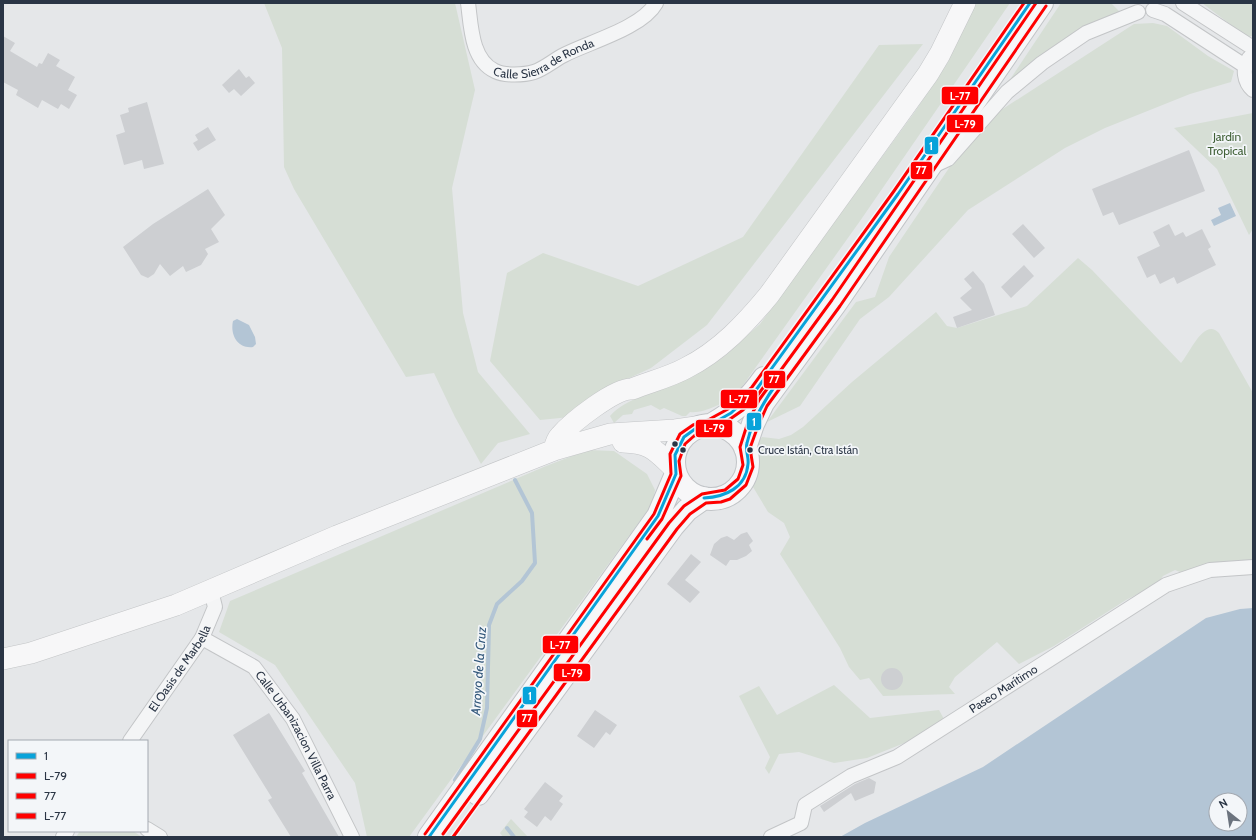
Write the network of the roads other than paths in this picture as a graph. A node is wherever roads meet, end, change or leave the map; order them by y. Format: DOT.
graph roads {
  1 [pos="468,3"];
  2 [pos="656,3"];
  3 [pos="965,3"];
  4 [pos="1030,3"];
  5 [pos="1042,3"];
  6 [pos="1123,3"];
  7 [pos="1183,3"];
  8 [pos="1157,7"];
  9 [pos="1138,12"];
  10 [pos="1253,48"];
  11 [pos="1253,53"];
  12 [pos="1245,66"];
  13 [pos="1253,90"];
  14 [pos="931,167"];
  15 [pos="592,416"];
  16 [pos="707,425"];
  17 [pos="596,438"];
  18 [pos="746,448"];
  19 [pos="554,450"];
  20 [pos="675,471"];
  21 [pos="704,498"];
  22 [pos="1253,567"];
  23 [pos="211,591"];
  24 [pos="202,638"];
  25 [pos="3,659"];
  26 [pos="131,740"];
  27 [pos="148,831"];
  28 [pos="160,837"];
  29 [pos="352,837"];
  30 [pos="429,837"];
  31 [pos="447,837"];
  32 [pos="771,837"];
  1 -- 2 [label="street, Calle Sierra de Ronda"];
  3 -- 15 [label="main road"];
  4 -- 16 [label="main road"];
  5 -- 14 [label="main road"];
  6 -- 9 [label="street"];
  7 -- 10 [label="street"];
  8 -- 9 [label="street"];
  8 -- 12 [label="street"];
  9 -- 14 [label="street"];
  11 -- 12 [label="street"];
  12 -- 13 [label="street"];
  14 -- 18 [label="main road"];
  15 -- 17 [label="main road"];
  15 -- 17 [label="main road"];
  15 -- 19 [label="main road"];
  16 -- 17 [label="main road"];
  16 -- 18 [label="main road"];
  16 -- 20 [label="main road"];
  17 -- 19 [label="main road"];
  17 -- 20 [label="main road"];
  18 -- 21 [label="main road"];
  19 -- 23 [label="main road"];
  20 -- 21 [label="main road"];
  20 -- 30 [label="main road"];
  21 -- 31 [label="main road"];
  22 -- 32 [label="street, Paseo Marítimo"];
  23 -- 24 [label="street, El Oasis de Marbella"];
  23 -- 25 [label="main road"];
  24 -- 26 [label="street, El Oasis de Marbella"];
  24 -- 29 [label="street, Calle Urbanizacion Villa Parra"];
  27 -- 28 [label="street"];
}
